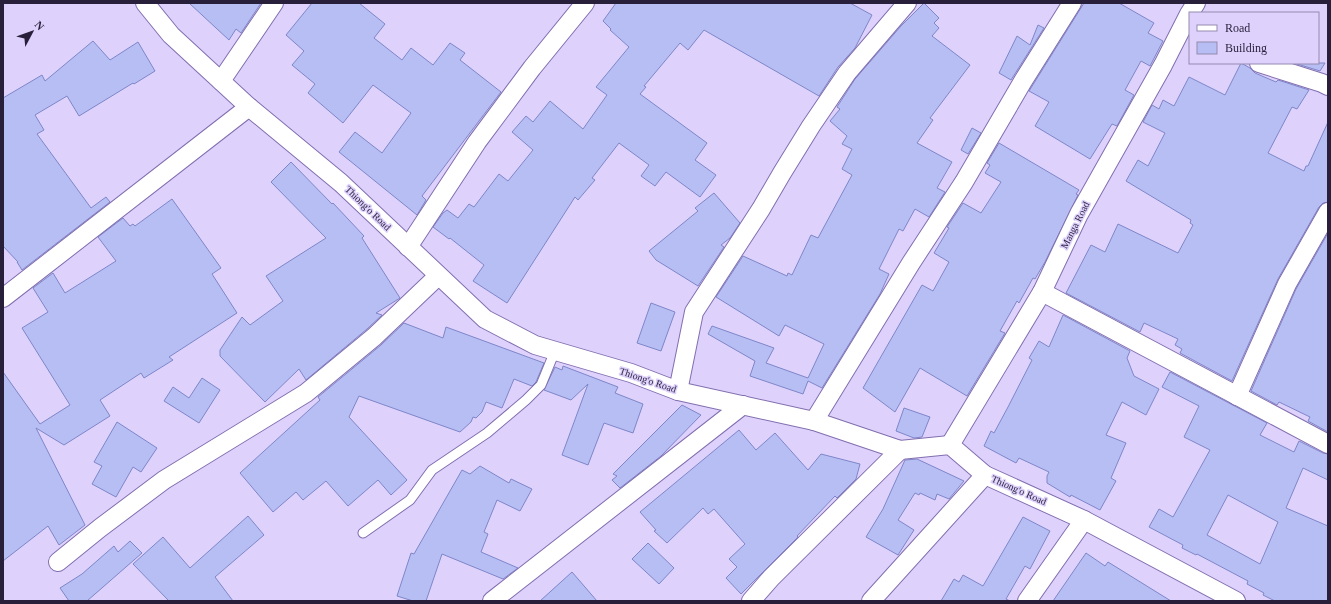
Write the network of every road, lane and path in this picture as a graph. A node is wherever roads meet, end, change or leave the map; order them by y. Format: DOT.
graph roads {
  1 [pos="145,3"];
  2 [pos="274,3"];
  3 [pos="585,3"];
  4 [pos="907,3"];
  5 [pos="1072,3"];
  6 [pos="1189,16"];
  7 [pos="1262,64"];
  8 [pos="221,81"];
  9 [pos="1328,86"];
  10 [pos="249,107"];
  11 [pos="1328,212"];
  12 [pos="408,247"];
  13 [pos="438,276"];
  14 [pos="1042,292"];
  15 [pos="3,298"];
  16 [pos="554,351"];
  17 [pos="678,391"];
  18 [pos="1237,396"];
  19 [pos="743,405"];
  20 [pos="814,422"];
  21 [pos="1328,444"];
  22 [pos="950,445"];
  23 [pos="900,450"];
  24 [pos="985,475"];
  25 [pos="1084,520"];
  26 [pos="363,533"];
  27 [pos="58,562"];
  28 [pos="492,601"];
  29 [pos="751,601"];
  30 [pos="871,601"];
  31 [pos="1027,601"];
  32 [pos="1236,601"];
  1 -- 8 [label="street, Thiong'o Road"];
  2 -- 8 [label="street"];
  3 -- 12 [label="street"];
  4 -- 17 [label="street"];
  5 -- 20 [label="street"];
  6 -- 14 [label="street, Manga Road"];
  7 -- 9 [label="street"];
  8 -- 10 [label="street, Thiong'o Road"];
  10 -- 12 [label="street, Thiong'o Road"];
  10 -- 15 [label="street"];
  11 -- 18 [label="street"];
  12 -- 13 [label="street, Thiong'o Road"];
  13 -- 16 [label="street, Thiong'o Road"];
  13 -- 27 [label="street"];
  14 -- 18 [label="street"];
  14 -- 22 [label="street, Manga Road"];
  16 -- 17 [label="street, Thiong'o Road"];
  16 -- 26 [label="lane"];
  17 -- 19 [label="street, Thiong'o Road"];
  18 -- 21 [label="street"];
  19 -- 20 [label="street, Thiong'o Road"];
  19 -- 28 [label="street"];
  20 -- 23 [label="street, Thiong'o Road"];
  22 -- 23 [label="street, Thiong'o Road"];
  22 -- 24 [label="street, Thiong'o Road"];
  23 -- 29 [label="street"];
  24 -- 25 [label="street, Thiong'o Road"];
  24 -- 30 [label="street"];
  25 -- 31 [label="street"];
  25 -- 32 [label="street, Thiong'o Road"];
}
